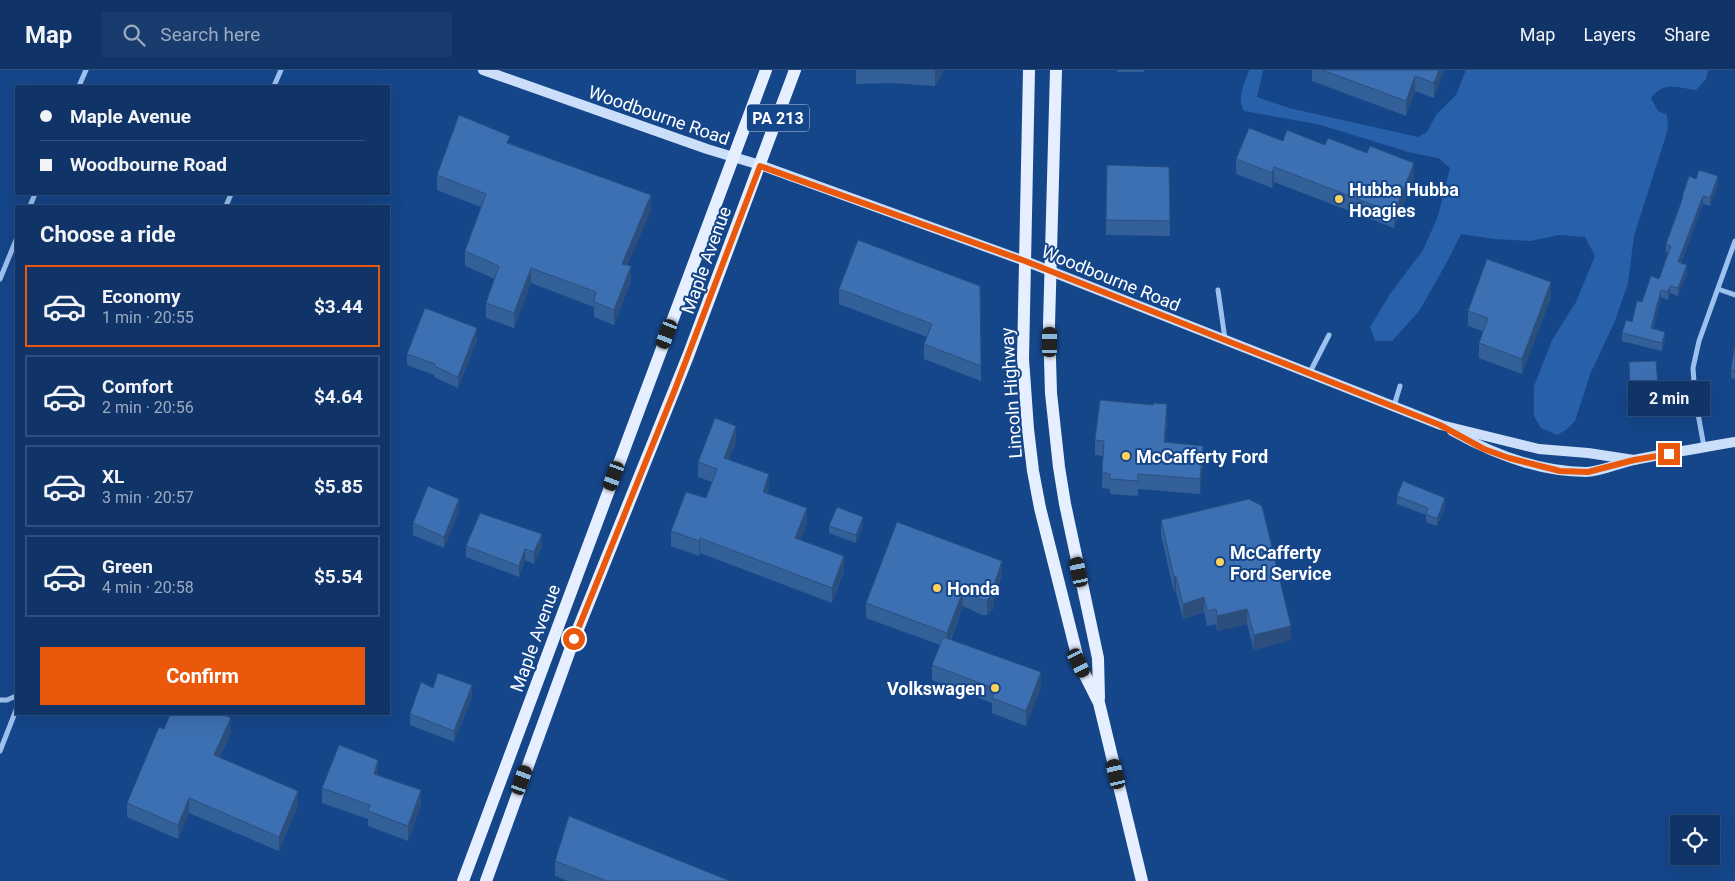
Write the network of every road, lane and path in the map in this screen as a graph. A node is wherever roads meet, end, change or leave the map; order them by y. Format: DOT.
graph roads {
  1 [pos="86,70"];
  2 [pos="281,70"];
  3 [pos="483,70"];
  4 [pos="766,70"];
  5 [pos="795,70"];
  6 [pos="1030,70"];
  7 [pos="1056,70"];
  8 [pos="79,85"];
  9 [pos="274,85"];
  10 [pos="733,158"];
  11 [pos="760,166"];
  12 [pos="1735,241"];
  13 [pos="15,242"];
  14 [pos="1025,261"];
  15 [pos="1051,272"];
  16 [pos="0,279"];
  17 [pos="1718,289"];
  18 [pos="1218,290"];
  19 [pos="1735,295"];
  20 [pos="1329,335"];
  21 [pos="1225,341"];
  22 [pos="1309,374"];
  23 [pos="1400,386"];
  24 [pos="1394,406"];
  25 [pos="1440,425"];
  26 [pos="1735,442"];
  27 [pos="1704,448"];
  28 [pos="1634,460"];
  29 [pos="15,696"];
  30 [pos="0,700"];
  31 [pos="1099,703"];
  32 [pos="15,713"];
  33 [pos="0,751"];
  34 [pos="463,881"];
  35 [pos="486,881"];
  36 [pos="1142,881"];
  1 -- 8 [label="street"];
  2 -- 9 [label="street"];
  3 -- 10 [label="main road, Woodbourne Road"];
  4 -- 10 [label="main road, Maple Avenue / PA 213"];
  5 -- 11 [label="main road, Maple Avenue / PA 213"];
  6 -- 14 [label="main road, Lincoln Highway"];
  7 -- 15 [label="main road, Lincoln Highway"];
  10 -- 11 [label="main road, Woodbourne Road"];
  10 -- 34 [label="main road, Maple Avenue / PA 213"];
  11 -- 14 [label="main road, Woodbourne Road"];
  11 -- 35 [label="main road, Maple Avenue / PA 213"];
  12 -- 17 [label="street"];
  13 -- 16 [label="street"];
  14 -- 15 [label="main road, Woodbourne Road"];
  14 -- 31 [label="main road, Lincoln Highway"];
  15 -- 21 [label="main road, Woodbourne Road"];
  15 -- 31 [label="main road, Lincoln Highway"];
  17 -- 19 [label="street"];
  17 -- 27 [label="street"];
  18 -- 21 [label="street"];
  20 -- 22 [label="street"];
  21 -- 22 [label="main road, Woodbourne Road"];
  22 -- 24 [label="main road, Woodbourne Road"];
  23 -- 24 [label="street"];
  24 -- 25 [label="main road, Woodbourne Road"];
  25 -- 28 [label="main road, Woodbourne Road"];
  25 -- 28 [label="main road, Woodbourne Road"];
  26 -- 27 [label="main road, Woodbourne Road"];
  27 -- 28 [label="main road, Woodbourne Road"];
  29 -- 30 [label="street"];
  31 -- 36 [label="main road, Lincoln Highway"];
  32 -- 33 [label="street"];
}
